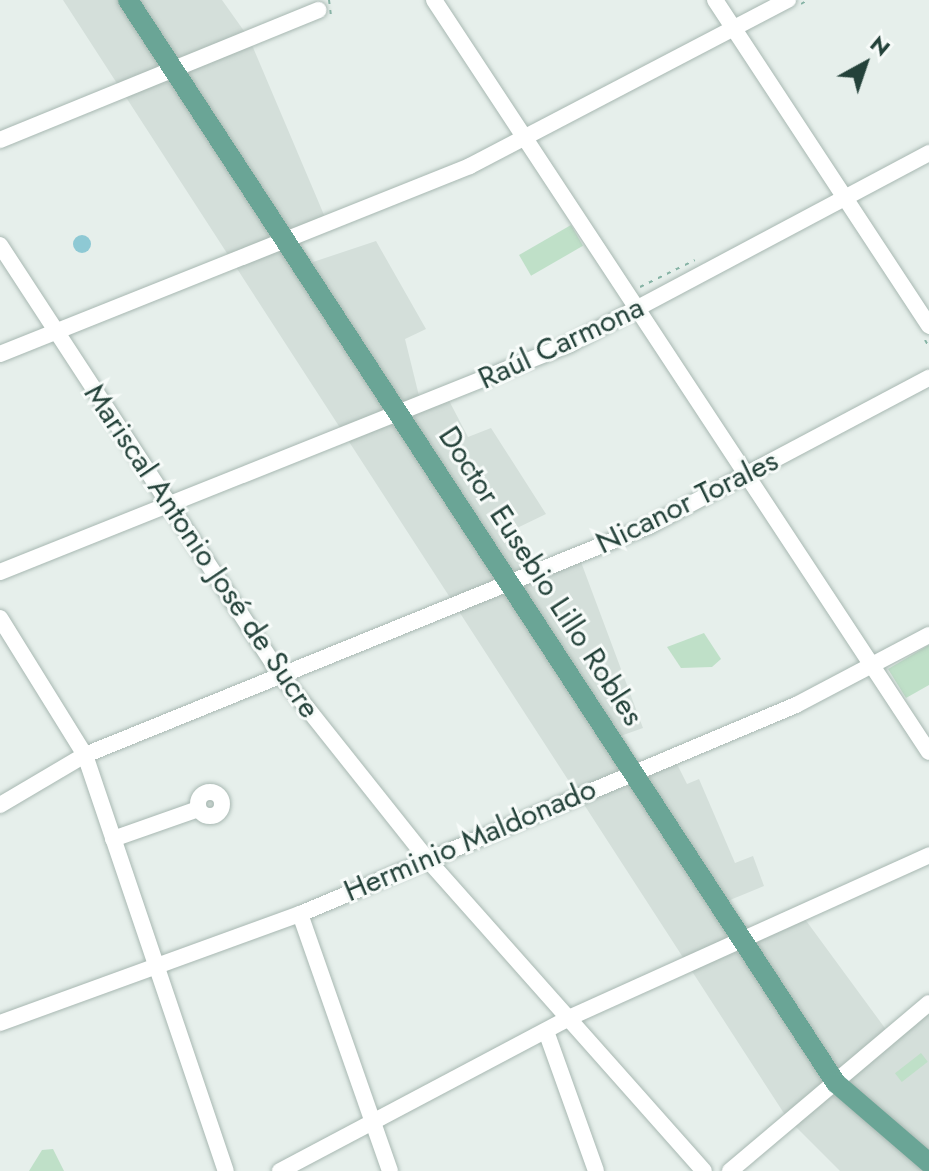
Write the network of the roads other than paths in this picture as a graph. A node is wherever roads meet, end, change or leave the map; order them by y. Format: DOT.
graph roads {
  1 [pos="128,0"];
  2 [pos="434,0"];
  3 [pos="715,0"];
  4 [pos="788,0"];
  5 [pos="318,10"];
  6 [pos="737,28"];
  7 [pos="172,68"];
  8 [pos="527,138"];
  9 [pos="0,140"];
  10 [pos="929,153"];
  11 [pos="845,198"];
  12 [pos="282,238"];
  13 [pos="0,245"];
  14 [pos="641,309"];
  15 [pos="925,330"];
  16 [pos="54,332"];
  17 [pos="0,354"];
  18 [pos="929,378"];
  19 [pos="400,415"];
  20 [pos="749,474"];
  21 [pos="167,505"];
  22 [pos="0,572"];
  23 [pos="506,581"];
  24 [pos="0,618"];
  25 [pos="929,635"];
  26 [pos="871,664"];
  27 [pos="280,674"];
  28 [pos="929,752"];
  29 [pos="85,755"];
  30 [pos="632,770"];
  31 [pos="0,805"];
  32 [pos="198,809"];
  33 [pos="113,839"];
  34 [pos="929,855"];
  35 [pos="427,859"];
  36 [pos="300,914"];
  37 [pos="738,937"];
  38 [pos="153,966"];
  39 [pos="929,1003"];
  40 [pos="571,1017"];
  41 [pos="0,1023"];
  42 [pos="547,1034"];
  43 [pos="836,1083"];
  44 [pos="373,1124"];
  45 [pos="929,1163"];
  46 [pos="226,1171"];
  47 [pos="280,1171"];
  48 [pos="390,1171"];
  49 [pos="596,1171"];
  50 [pos="704,1171"];
  51 [pos="730,1171"];
  1 -- 7 [label="main road, Doctor Eusebio Lillo Robles"];
  2 -- 8 [label="street"];
  3 -- 6 [label="street"];
  4 -- 6 [label="street"];
  5 -- 7 [label="street"];
  6 -- 8 [label="street"];
  6 -- 11 [label="street"];
  7 -- 9 [label="street"];
  7 -- 12 [label="main road, Doctor Eusebio Lillo Robles"];
  8 -- 12 [label="street"];
  8 -- 14 [label="street"];
  10 -- 11 [label="street, Raúl Carmona"];
  11 -- 14 [label="street, Raúl Carmona"];
  11 -- 15 [label="street"];
  12 -- 16 [label="street"];
  12 -- 19 [label="main road, Doctor Eusebio Lillo Robles"];
  13 -- 16 [label="street, Mariscal Antonio José de Sucre"];
  14 -- 19 [label="street, Raúl Carmona"];
  14 -- 20 [label="street"];
  16 -- 17 [label="street"];
  16 -- 21 [label="street, Mariscal Antonio José de Sucre"];
  18 -- 20 [label="street, Nicanor Torales"];
  19 -- 21 [label="street, Raúl Carmona"];
  19 -- 23 [label="main road, Doctor Eusebio Lillo Robles"];
  20 -- 23 [label="street, Nicanor Torales"];
  20 -- 26 [label="street"];
  21 -- 22 [label="street, Raúl Carmona"];
  21 -- 27 [label="street, Mariscal Antonio José de Sucre"];
  23 -- 27 [label="street, Nicanor Torales"];
  23 -- 30 [label="main road, Doctor Eusebio Lillo Robles"];
  24 -- 29 [label="street"];
  25 -- 26 [label="street, Herminio Maldonado"];
  26 -- 28 [label="street"];
  26 -- 30 [label="street, Herminio Maldonado"];
  27 -- 29 [label="street, Nicanor Torales"];
  27 -- 35 [label="street, Mariscal Antonio José de Sucre"];
  29 -- 31 [label="street, Nicanor Torales"];
  29 -- 33 [label="street"];
  30 -- 35 [label="street, Herminio Maldonado"];
  30 -- 37 [label="main road, Doctor Eusebio Lillo Robles"];
  32 -- 33 [label="street"];
  33 -- 38 [label="street"];
  34 -- 37 [label="street"];
  35 -- 36 [label="street, Herminio Maldonado"];
  35 -- 40 [label="street, Mariscal Antonio José de Sucre"];
  36 -- 38 [label="street, Herminio Maldonado"];
  36 -- 44 [label="street"];
  37 -- 40 [label="street"];
  37 -- 43 [label="main road, Doctor Eusebio Lillo Robles"];
  38 -- 41 [label="street, Herminio Maldonado"];
  38 -- 46 [label="street"];
  39 -- 43 [label="street"];
  40 -- 42 [label="street"];
  40 -- 50 [label="street, Mariscal Antonio José de Sucre"];
  42 -- 44 [label="street"];
  42 -- 49 [label="street"];
  43 -- 45 [label="main road, Doctor Eusebio Lillo Robles"];
  43 -- 51 [label="street"];
  44 -- 47 [label="street"];
  44 -- 48 [label="street"];
}
